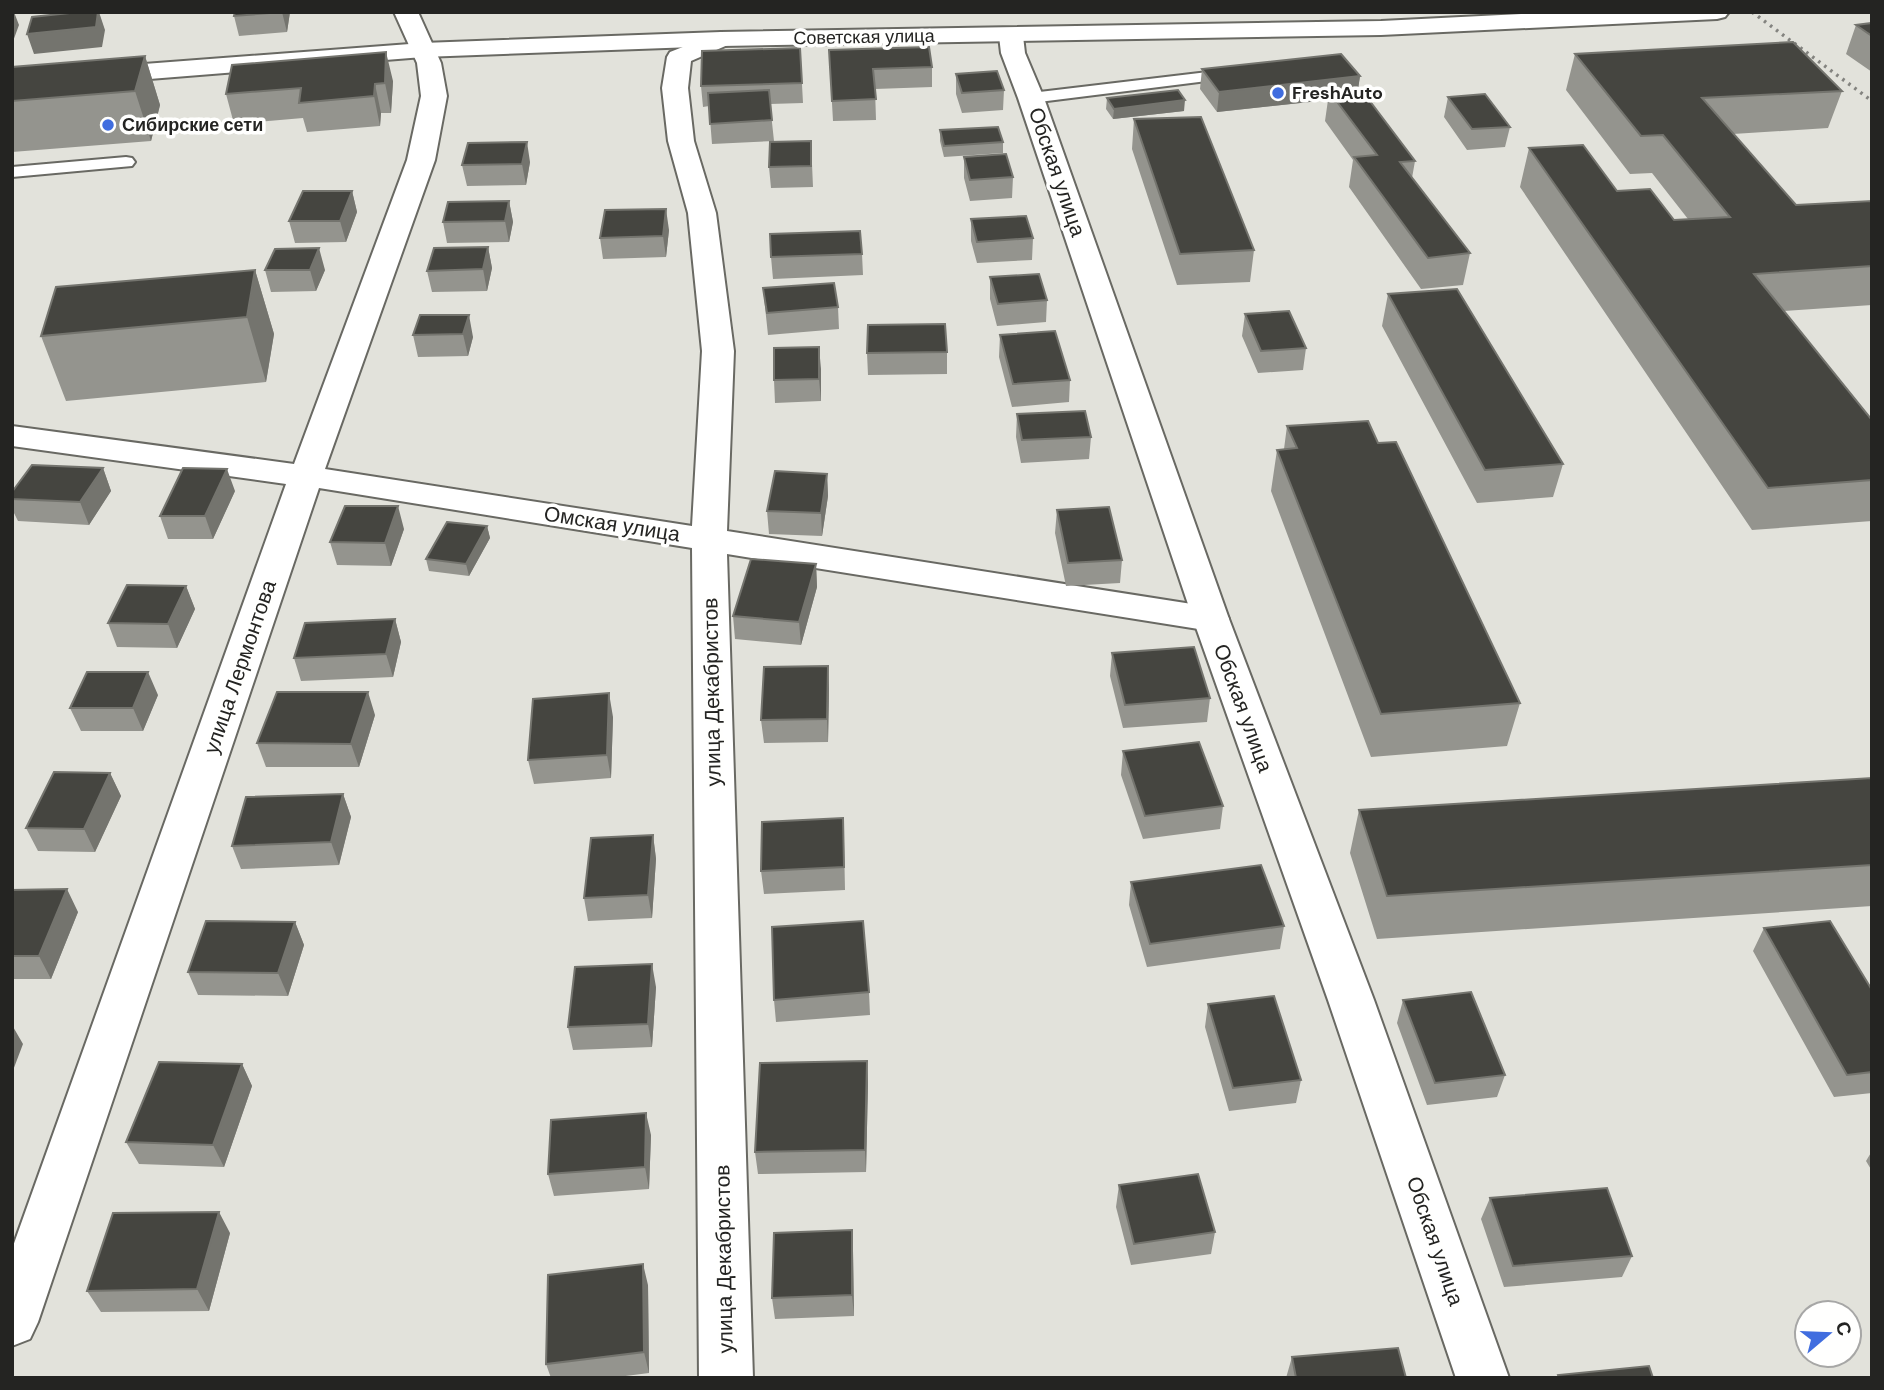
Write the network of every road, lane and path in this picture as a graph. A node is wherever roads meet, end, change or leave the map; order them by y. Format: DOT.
graph roads {
  1 [pos="406,12"];
  2 [pos="1717,12"];
  3 [pos="720,26"];
  4 [pos="1011,36"];
  5 [pos="423,50"];
  6 [pos="1245,74"];
  7 [pos="12,82"];
  8 [pos="1031,98"];
  9 [pos="126,162"];
  10 [pos="12,172"];
  11 [pos="12,436"];
  12 [pos="306,476"];
  13 [pos="709,539"];
  14 [pos="1211,619"];
  15 [pos="12,1322"];
  16 [pos="726,1378"];
  17 [pos="1483,1378"];
  1 -- 5 [label="street, улица Лермонтова"];
  2 -- 4 [label="street, Советская улица"];
  3 -- 4 [label="street, Советская улица"];
  3 -- 5 [label="street, Советская улица"];
  3 -- 13 [label="street, улица Декабристов"];
  4 -- 8 [label="street, Обская улица"];
  5 -- 7 [label="street, Советская улица"];
  5 -- 12 [label="street, улица Лермонтова"];
  6 -- 8 [label="lane"];
  8 -- 14 [label="street, Обская улица"];
  9 -- 10 [label="lane"];
  11 -- 12 [label="street, Омская улица"];
  12 -- 13 [label="street, Омская улица"];
  12 -- 15 [label="street, улица Лермонтова"];
  13 -- 14 [label="street, Омская улица"];
  13 -- 16 [label="street, улица Декабристов"];
  14 -- 17 [label="street, Обская улица"];
}
